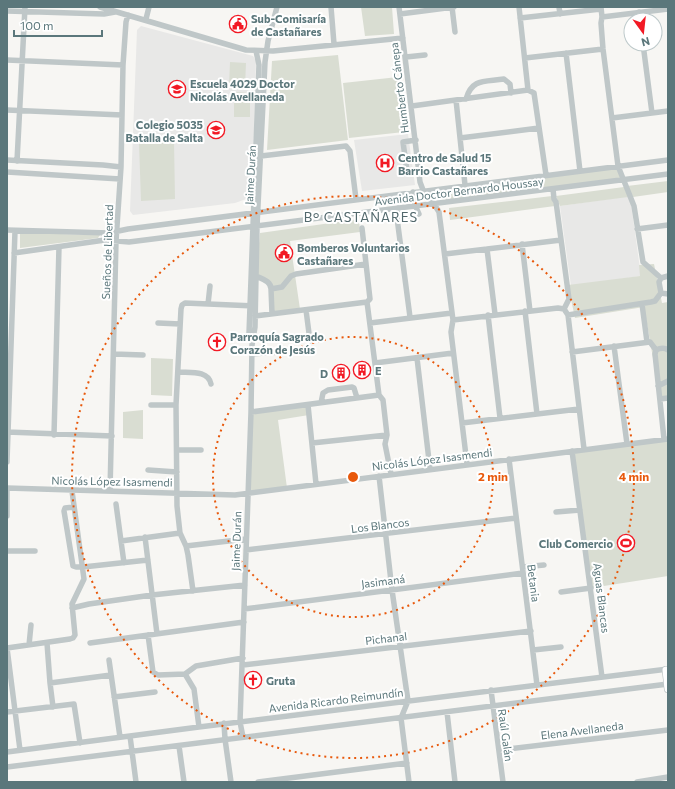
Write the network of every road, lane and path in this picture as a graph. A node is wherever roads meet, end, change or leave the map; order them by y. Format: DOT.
graph roads {
  1 [pos="100,7"];
  2 [pos="149,7"];
  3 [pos="277,7"];
  4 [pos="331,7"];
  5 [pos="399,7"];
  6 [pos="453,7"];
  7 [pos="519,7"];
  8 [pos="559,7"];
  9 [pos="601,8"];
  10 [pos="24,9"];
  11 [pos="668,9"];
  12 [pos="411,10"];
  13 [pos="643,10"];
  14 [pos="7,11"];
  15 [pos="117,12"];
  16 [pos="400,14"];
  17 [pos="560,14"];
  18 [pos="128,15"];
  19 [pos="602,17"];
  20 [pos="520,18"];
  21 [pos="146,20"];
  22 [pos="455,32"];
  23 [pos="403,38"];
  24 [pos="334,44"];
  25 [pos="603,49"];
  26 [pos="256,51"];
  27 [pos="266,51"];
  28 [pos="644,52"];
  29 [pos="566,54"];
  30 [pos="425,55"];
  31 [pos="406,57"];
  32 [pos="525,58"];
  33 [pos="7,60"];
  34 [pos="22,61"];
  35 [pos="123,65"];
  36 [pos="528,90"];
  37 [pos="511,93"];
  38 [pos="466,99"];
  39 [pos="456,100"];
  40 [pos="412,106"];
  41 [pos="7,110"];
  42 [pos="20,110"];
  43 [pos="668,111"];
  44 [pos="652,113"];
  45 [pos="122,115"];
  46 [pos="612,118"];
  47 [pos="540,128"];
  48 [pos="460,138"];
  49 [pos="416,140"];
  50 [pos="261,156"];
  51 [pos="7,160"];
  52 [pos="668,160"];
  53 [pos="17,161"];
  54 [pos="45,162"];
  55 [pos="618,166"];
  56 [pos="121,167"];
  57 [pos="419,169"];
  58 [pos="580,171"];
  59 [pos="7,172"];
  60 [pos="50,174"];
  61 [pos="668,174"];
  62 [pos="546,175"];
  63 [pos="120,179"];
  64 [pos="623,180"];
  65 [pos="465,185"];
  66 [pos="553,189"];
  67 [pos="423,190"];
  68 [pos="413,192"];
  69 [pos="356,199"];
  70 [pos="434,204"];
  71 [pos="415,205"];
  72 [pos="398,208"];
  73 [pos="256,213"];
  74 [pos="397,218"];
  75 [pos="668,225"];
  76 [pos="255,226"];
  77 [pos="362,228"];
  78 [pos="637,229"];
  79 [pos="7,230"];
  80 [pos="15,231"];
  81 [pos="117,231"];
  82 [pos="562,240"];
  83 [pos="116,241"];
  84 [pos="522,244"];
  85 [pos="59,248"];
  86 [pos="487,249"];
  87 [pos="14,253"];
  88 [pos="445,254"];
  89 [pos="366,264"];
  90 [pos="256,276"];
  91 [pos="668,276"];
  92 [pos="661,278"];
  93 [pos="210,286"];
  94 [pos="271,289"];
  95 [pos="661,293"];
  96 [pos="668,294"];
  97 [pos="367,302"];
  98 [pos="208,304"];
  99 [pos="642,304"];
  100 [pos="252,306"];
  101 [pos="564,309"];
  102 [pos="306,310"];
  103 [pos="528,311"];
  104 [pos="452,313"];
  105 [pos="272,314"];
  106 [pos="495,314"];
  107 [pos="488,315"];
  108 [pos="568,315"];
  109 [pos="255,316"];
  110 [pos="410,317"];
  111 [pos="453,320"];
  112 [pos="158,323"];
  113 [pos="370,323"];
  114 [pos="180,324"];
  115 [pos="310,341"];
  116 [pos="647,342"];
  117 [pos="252,346"];
  118 [pos="614,346"];
  119 [pos="656,350"];
  120 [pos="668,350"];
  121 [pos="281,352"];
  122 [pos="572,352"];
  123 [pos="453,353"];
  124 [pos="114,354"];
  125 [pos="252,354"];
  126 [pos="143,355"];
  127 [pos="417,358"];
  128 [pos="375,363"];
  129 [pos="178,372"];
  130 [pos="8,378"];
  131 [pos="668,381"];
  132 [pos="211,384"];
  133 [pos="658,386"];
  134 [pos="379,395"];
  135 [pos="357,398"];
  136 [pos="668,398"];
  137 [pos="660,399"];
  138 [pos="321,403"];
  139 [pos="151,405"];
  140 [pos="176,405"];
  141 [pos="308,405"];
  142 [pos="579,409"];
  143 [pos="251,412"];
  144 [pos="537,414"];
  145 [pos="500,418"];
  146 [pos="462,423"];
  147 [pos="7,432"];
  148 [pos="54,435"];
  149 [pos="387,435"];
  150 [pos="112,436"];
  151 [pos="666,439"];
  152 [pos="312,443"];
  153 [pos="627,444"];
  154 [pos="584,449"];
  155 [pos="176,450"];
  156 [pos="201,450"];
  157 [pos="572,451"];
  158 [pos="508,459"];
  159 [pos="7,462"];
  160 [pos="467,464"];
  161 [pos="430,469"];
  162 [pos="148,470"];
  163 [pos="177,472"];
  164 [pos="390,474"];
  165 [pos="379,476"];
  166 [pos="316,484"];
  167 [pos="7,489"];
  168 [pos="72,491"];
  169 [pos="110,491"];
  170 [pos="177,493"];
  171 [pos="248,493"];
  172 [pos="116,504"];
  173 [pos="74,507"];
  174 [pos="580,510"];
  175 [pos="556,512"];
  176 [pos="7,516"];
  177 [pos="516,518"];
  178 [pos="180,533"];
  179 [pos="386,534"];
  180 [pos="145,537"];
  181 [pos="246,539"];
  182 [pos="121,540"];
  183 [pos="186,546"];
  184 [pos="246,550"];
  185 [pos="7,551"];
  186 [pos="35,552"];
  187 [pos="148,560"];
  188 [pos="124,564"];
  189 [pos="544,565"];
  190 [pos="83,567"];
  191 [pos="523,570"];
  192 [pos="245,585"];
  193 [pos="591,588"];
  194 [pos="392,590"];
  195 [pos="193,591"];
  196 [pos="562,592"];
  197 [pos="152,595"];
  198 [pos="72,608"];
  199 [pos="244,609"];
  200 [pos="244,622"];
  201 [pos="31,625"];
  202 [pos="531,631"];
  203 [pos="157,634"];
  204 [pos="148,635"];
  205 [pos="47,643"];
  206 [pos="90,643"];
  207 [pos="28,645"];
  208 [pos="401,647"];
  209 [pos="561,647"];
  210 [pos="7,648"];
  211 [pos="533,650"];
  212 [pos="243,658"];
  213 [pos="109,660"];
  214 [pos="243,665"];
  215 [pos="667,670"];
  216 [pos="185,674"];
  217 [pos="111,675"];
  218 [pos="602,677"];
  219 [pos="50,683"];
  220 [pos="537,684"];
  221 [pos="668,686"];
  222 [pos="490,690"];
  223 [pos="155,692"];
  224 [pos="114,697"];
  225 [pos="408,701"];
  226 [pos="52,706"];
  227 [pos="492,706"];
  228 [pos="14,711"];
  229 [pos="7,712"];
  230 [pos="447,712"];
  231 [pos="401,718"];
  232 [pos="240,722"];
  233 [pos="224,724"];
  234 [pos="199,727"];
  235 [pos="668,730"];
  236 [pos="130,736"];
  237 [pos="120,737"];
  238 [pos="243,737"];
  239 [pos="225,739"];
  240 [pos="80,743"];
  241 [pos="179,746"];
  242 [pos="20,750"];
  243 [pos="499,750"];
  244 [pos="132,751"];
  245 [pos="7,752"];
  246 [pos="407,763"];
  247 [pos="7,767"];
  248 [pos="668,777"];
  249 [pos="136,782"];
  250 [pos="184,782"];
  251 [pos="231,782"];
  252 [pos="258,782"];
  253 [pos="409,782"];
  254 [pos="455,782"];
  255 [pos="503,782"];
  256 [pos="637,782"];
  1 -- 15 [label="street"];
  2 -- 21 [label="street"];
  3 -- 27 [label="street, Jaime Durán"];
  4 -- 24 [label="street"];
  5 -- 16 [label="street, Humberto Cánepa"];
  6 -- 12 [label="street"];
  6 -- 22 [label="street"];
  7 -- 20 [label="street"];
  8 -- 17 [label="street"];
  9 -- 17 [label="street"];
  9 -- 19 [label="street"];
  10 -- 14 [label="street"];
  10 -- 15 [label="street"];
  10 -- 34 [label="street"];
  11 -- 13 [label="street"];
  12 -- 16 [label="street"];
  13 -- 19 [label="street"];
  15 -- 18 [label="street"];
  16 -- 23 [label="street, Humberto Cánepa"];
  17 -- 20 [label="street"];
  18 -- 21 [label="street"];
  18 -- 35 [label="street, Sueños de Libertad"];
  19 -- 25 [label="street"];
  20 -- 32 [label="street"];
  21 -- 26 [label="street"];
  23 -- 24 [label="street"];
  23 -- 31 [label="street, Humberto Cánepa"];
  24 -- 27 [label="street"];
  25 -- 29 [label="street"];
  25 -- 46 [label="street"];
  26 -- 27 [label="street"];
  26 -- 73 [label="street, Jaime Durán"];
  27 -- 50 [label="street, Jaime Durán"];
  28 -- 44 [label="street"];
  29 -- 32 [label="street"];
  29 -- 58 [label="street"];
  30 -- 31 [label="street"];
  31 -- 40 [label="street, Humberto Cánepa"];
  32 -- 36 [label="street"];
  33 -- 34 [label="street"];
  34 -- 35 [label="street"];
  34 -- 42 [label="street"];
  35 -- 45 [label="street, Sueños de Libertad"];
  36 -- 37 [label="street"];
  36 -- 47 [label="street"];
  37 -- 38 [label="street"];
  37 -- 38 [label="street"];
  38 -- 39 [label="street"];
  39 -- 40 [label="street"];
  39 -- 48 [label="street"];
  40 -- 49 [label="street, Humberto Cánepa"];
  41 -- 42 [label="street"];
  42 -- 45 [label="street"];
  42 -- 53 [label="street"];
  43 -- 44 [label="street"];
  44 -- 46 [label="street"];
  45 -- 56 [label="street, Sueños de Libertad"];
  46 -- 55 [label="street"];
  47 -- 48 [label="street"];
  47 -- 62 [label="street"];
  48 -- 65 [label="street"];
  49 -- 57 [label="street, Humberto Cánepa"];
  49 -- 57 [label="street"];
  50 -- 69 [label="street"];
  50 -- 73 [label="street, Jaime Durán"];
  51 -- 53 [label="street"];
  52 -- 55 [label="street, Avenida Doctor Bernardo Houssay"];
  53 -- 54 [label="street"];
  54 -- 56 [label="street"];
  54 -- 60 [label="street"];
  55 -- 58 [label="street, Avenida Doctor Bernardo Houssay"];
  55 -- 64 [label="street"];
  56 -- 63 [label="street, Sueños de Libertad"];
  57 -- 67 [label="street, Humberto Cánepa"];
  58 -- 62 [label="street, Avenida Doctor Bernardo Houssay"];
  59 -- 60 [label="street"];
  60 -- 63 [label="street"];
  61 -- 64 [label="street, Avenida Doctor Bernardo Houssay"];
  62 -- 65 [label="street, Avenida Doctor Bernardo Houssay"];
  63 -- 81 [label="street, Sueños de Libertad"];
  64 -- 66 [label="street, Avenida Doctor Bernardo Houssay"];
  64 -- 78 [label="street"];
  65 -- 67 [label="street, Avenida Doctor Bernardo Houssay"];
  66 -- 70 [label="street, Avenida Doctor Bernardo Houssay"];
  66 -- 82 [label="street"];
  67 -- 68 [label="street, Avenida Doctor Bernardo Houssay"];
  67 -- 70 [label="street"];
  68 -- 69 [label="street, Avenida Doctor Bernardo Houssay"];
  68 -- 71 [label="street"];
  69 -- 73 [label="street, Avenida Doctor Bernardo Houssay"];
  70 -- 71 [label="street, Avenida Doctor Bernardo Houssay"];
  70 -- 88 [label="street"];
  71 -- 72 [label="street, Avenida Doctor Bernardo Houssay"];
  71 -- 74 [label="street"];
  72 -- 74 [label="street"];
  72 -- 76 [label="street, Avenida Doctor Bernardo Houssay"];
  73 -- 76 [label="street, Jaime Durán"];
  73 -- 81 [label="street, Avenida Doctor Bernardo Houssay"];
  74 -- 110 [label="street"];
  75 -- 78 [label="street"];
  76 -- 83 [label="street, Avenida Doctor Bernardo Houssay"];
  76 -- 90 [label="street, Jaime Durán"];
  76 -- 100 [label="street, Jaime Durán"];
  77 -- 89 [label="street"];
  78 -- 92 [label="street"];
  79 -- 80 [label="street, Avenida Doctor Bernardo Houssay"];
  80 -- 81 [label="street, Avenida Doctor Bernardo Houssay"];
  80 -- 87 [label="street"];
  81 -- 83 [label="street, Sueños de Libertad"];
  82 -- 84 [label="street"];
  82 -- 101 [label="street"];
  83 -- 85 [label="street, Avenida Doctor Bernardo Houssay"];
  83 -- 124 [label="street, Sueños de Libertad"];
  84 -- 86 [label="street"];
  84 -- 103 [label="street"];
  85 -- 87 [label="street, Avenida Doctor Bernardo Houssay"];
  85 -- 148 [label="street"];
  86 -- 88 [label="street"];
  86 -- 106 [label="street"];
  87 -- 130 [label="street"];
  88 -- 104 [label="street"];
  89 -- 94 [label="street"];
  89 -- 97 [label="street"];
  90 -- 94 [label="street"];
  90 -- 100 [label="street, Jaime Durán"];
  91 -- 92 [label="street"];
  92 -- 95 [label="street"];
  93 -- 98 [label="street"];
  94 -- 105 [label="street"];
  95 -- 96 [label="street"];
  95 -- 99 [label="street"];
  97 -- 102 [label="street"];
  97 -- 113 [label="street"];
  98 -- 100 [label="street"];
  98 -- 114 [label="street"];
  99 -- 108 [label="street"];
  99 -- 116 [label="street"];
  100 -- 109 [label="street, Jaime Durán"];
  100 -- 117 [label="street, Jaime Durán"];
  101 -- 103 [label="street"];
  101 -- 108 [label="street"];
  102 -- 105 [label="street"];
  102 -- 115 [label="street"];
  103 -- 106 [label="street"];
  103 -- 144 [label="street"];
  104 -- 110 [label="street"];
  104 -- 111 [label="street"];
  105 -- 109 [label="street"];
  106 -- 107 [label="street"];
  107 -- 111 [label="street"];
  107 -- 145 [label="street"];
  108 -- 122 [label="street"];
  109 -- 117 [label="street, Jaime Durán"];
  110 -- 113 [label="street"];
  111 -- 123 [label="street"];
  112 -- 114 [label="street"];
  113 -- 128 [label="street"];
  114 -- 129 [label="street"];
  116 -- 118 [label="street"];
  116 -- 119 [label="street"];
  117 -- 125 [label="street, Jaime Durán"];
  118 -- 122 [label="street"];
  118 -- 153 [label="street"];
  119 -- 120 [label="street"];
  119 -- 133 [label="street"];
  121 -- 125 [label="street"];
  122 -- 142 [label="street"];
  123 -- 127 [label="street"];
  123 -- 146 [label="street"];
  124 -- 126 [label="street"];
  124 -- 150 [label="street, Sueños de Libertad"];
  125 -- 143 [label="street, Jaime Durán"];
  127 -- 128 [label="street"];
  127 -- 161 [label="street"];
  128 -- 134 [label="street"];
  129 -- 132 [label="street"];
  129 -- 140 [label="street"];
  130 -- 147 [label="street"];
  131 -- 133 [label="street"];
  133 -- 137 [label="street"];
  134 -- 135 [label="street"];
  134 -- 149 [label="street"];
  135 -- 138 [label="street"];
  135 -- 138 [label="street"];
  136 -- 137 [label="street"];
  137 -- 151 [label="street"];
  138 -- 141 [label="street"];
  139 -- 140 [label="street"];
  140 -- 155 [label="street"];
  141 -- 143 [label="street"];
  141 -- 152 [label="street"];
  142 -- 144 [label="street"];
  142 -- 154 [label="street"];
  143 -- 171 [label="street, Jaime Durán"];
  144 -- 145 [label="street"];
  145 -- 146 [label="street"];
  146 -- 160 [label="street"];
  147 -- 148 [label="street"];
  147 -- 159 [label="street"];
  148 -- 150 [label="street"];
  149 -- 152 [label="street"];
  149 -- 164 [label="street"];
  150 -- 169 [label="street, Sueños de Libertad"];
  151 -- 153 [label="street, Nicolás López Isasmendi"];
  152 -- 166 [label="street"];
  153 -- 154 [label="street, Nicolás López Isasmendi"];
  154 -- 157 [label="street, Nicolás López Isasmendi"];
  155 -- 156 [label="street"];
  155 -- 163 [label="street"];
  157 -- 158 [label="street, Nicolás López Isasmendi"];
  157 -- 174 [label="street, Aguas Blancas"];
  158 -- 160 [label="street, Nicolás López Isasmendi"];
  158 -- 177 [label="street, Betania"];
  160 -- 161 [label="street, Nicolás López Isasmendi"];
  161 -- 164 [label="street, Nicolás López Isasmendi"];
  162 -- 163 [label="street"];
  163 -- 170 [label="street"];
  164 -- 165 [label="street, Nicolás López Isasmendi"];
  165 -- 166 [label="street, Nicolás López Isasmendi"];
  165 -- 179 [label="street"];
  166 -- 171 [label="street, Nicolás López Isasmendi"];
  167 -- 168 [label="street, Nicolás López Isasmendi"];
  167 -- 176 [label="street"];
  168 -- 169 [label="street, Nicolás López Isasmendi"];
  168 -- 173 [label="street"];
  169 -- 170 [label="street, Nicolás López Isasmendi"];
  170 -- 171 [label="street, Nicolás López Isasmendi"];
  170 -- 178 [label="street"];
  171 -- 181 [label="street, Jaime Durán"];
  172 -- 182 [label="street"];
  173 -- 190 [label="street"];
  173 -- 190 [label="street"];
  174 -- 175 [label="street"];
  174 -- 193 [label="street, Aguas Blancas"];
  177 -- 179 [label="street, Los Blancos"];
  177 -- 191 [label="street, Betania"];
  178 -- 180 [label="street"];
  178 -- 183 [label="street"];
  179 -- 184 [label="street, Los Blancos"];
  179 -- 194 [label="street"];
  180 -- 182 [label="street"];
  180 -- 187 [label="street"];
  181 -- 183 [label="street"];
  181 -- 184 [label="street, Jaime Durán"];
  182 -- 188 [label="street"];
  183 -- 195 [label="street"];
  184 -- 192 [label="street, Jaime Durán"];
  185 -- 186 [label="street"];
  187 -- 188 [label="street"];
  187 -- 197 [label="street"];
  188 -- 190 [label="street"];
  189 -- 191 [label="street, Jasimaná"];
  190 -- 198 [label="street"];
  191 -- 194 [label="street, Jasimaná"];
  191 -- 202 [label="street, Betania"];
  192 -- 195 [label="street"];
  192 -- 199 [label="street, Jaime Durán"];
  193 -- 196 [label="street"];
  193 -- 218 [label="street, Aguas Blancas"];
  194 -- 199 [label="street, Jasimaná"];
  194 -- 208 [label="street"];
  195 -- 197 [label="street"];
  197 -- 198 [label="street"];
  197 -- 203 [label="street"];
  198 -- 205 [label="street"];
  199 -- 200 [label="street, Jaime Durán"];
  200 -- 203 [label="street"];
  200 -- 212 [label="street, Jaime Durán"];
  201 -- 207 [label="street"];
  202 -- 208 [label="street, Pichanal"];
  202 -- 211 [label="street, Betania"];
  203 -- 204 [label="street"];
  204 -- 206 [label="street"];
  204 -- 216 [label="street"];
  205 -- 207 [label="street"];
  205 -- 219 [label="street"];
  207 -- 210 [label="street"];
  208 -- 214 [label="street, Pichanal"];
  208 -- 225 [label="street"];
  209 -- 211 [label="street"];
  210 -- 228 [label="street"];
  211 -- 220 [label="street, Betania"];
  212 -- 214 [label="street, Jaime Durán"];
  212 -- 216 [label="street"];
  213 -- 217 [label="street"];
  214 -- 232 [label="street, Jaime Durán"];
  215 -- 218 [label="street, Avenida Ricardo Reimundín"];
  215 -- 221 [label="main road"];
  216 -- 234 [label="street"];
  217 -- 219 [label="street"];
  217 -- 224 [label="street"];
  218 -- 220 [label="street, Avenida Ricardo Reimundín"];
  219 -- 226 [label="street"];
  220 -- 222 [label="street, Avenida Ricardo Reimundín"];
  221 -- 227 [label="street"];
  222 -- 225 [label="street, Avenida Ricardo Reimundín"];
  222 -- 227 [label="street, Raúl Galán"];
  223 -- 224 [label="street"];
  224 -- 237 [label="street"];
  225 -- 231 [label="street"];
  225 -- 232 [label="street, Avenida Ricardo Reimundín"];
  226 -- 228 [label="street"];
  226 -- 240 [label="street"];
  227 -- 230 [label="street"];
  227 -- 243 [label="street, Raúl Galán"];
  228 -- 229 [label="street"];
  228 -- 242 [label="street"];
  230 -- 231 [label="street"];
  230 -- 254 [label="street"];
  231 -- 238 [label="street"];
  231 -- 246 [label="street"];
  232 -- 233 [label="street, Avenida Ricardo Reimundín"];
  232 -- 238 [label="street, Jaime Durán"];
  233 -- 234 [label="street, Avenida Ricardo Reimundín"];
  233 -- 239 [label="street"];
  234 -- 236 [label="street, Avenida Ricardo Reimundín"];
  235 -- 243 [label="street, Elena Avellaneda"];
  236 -- 237 [label="street, Avenida Ricardo Reimundín"];
  236 -- 244 [label="street"];
  237 -- 240 [label="street, Avenida Ricardo Reimundín"];
  238 -- 239 [label="street"];
  239 -- 241 [label="street"];
  239 -- 251 [label="street"];
  240 -- 242 [label="street, Avenida Ricardo Reimundín"];
  241 -- 244 [label="street"];
  241 -- 250 [label="street"];
  242 -- 245 [label="street, Avenida Ricardo Reimundín"];
  243 -- 255 [label="street, Raúl Galán"];
  244 -- 247 [label="street"];
  244 -- 249 [label="street"];
  246 -- 252 [label="street"];
  246 -- 253 [label="street"];
  248 -- 256 [label="street"];
}
